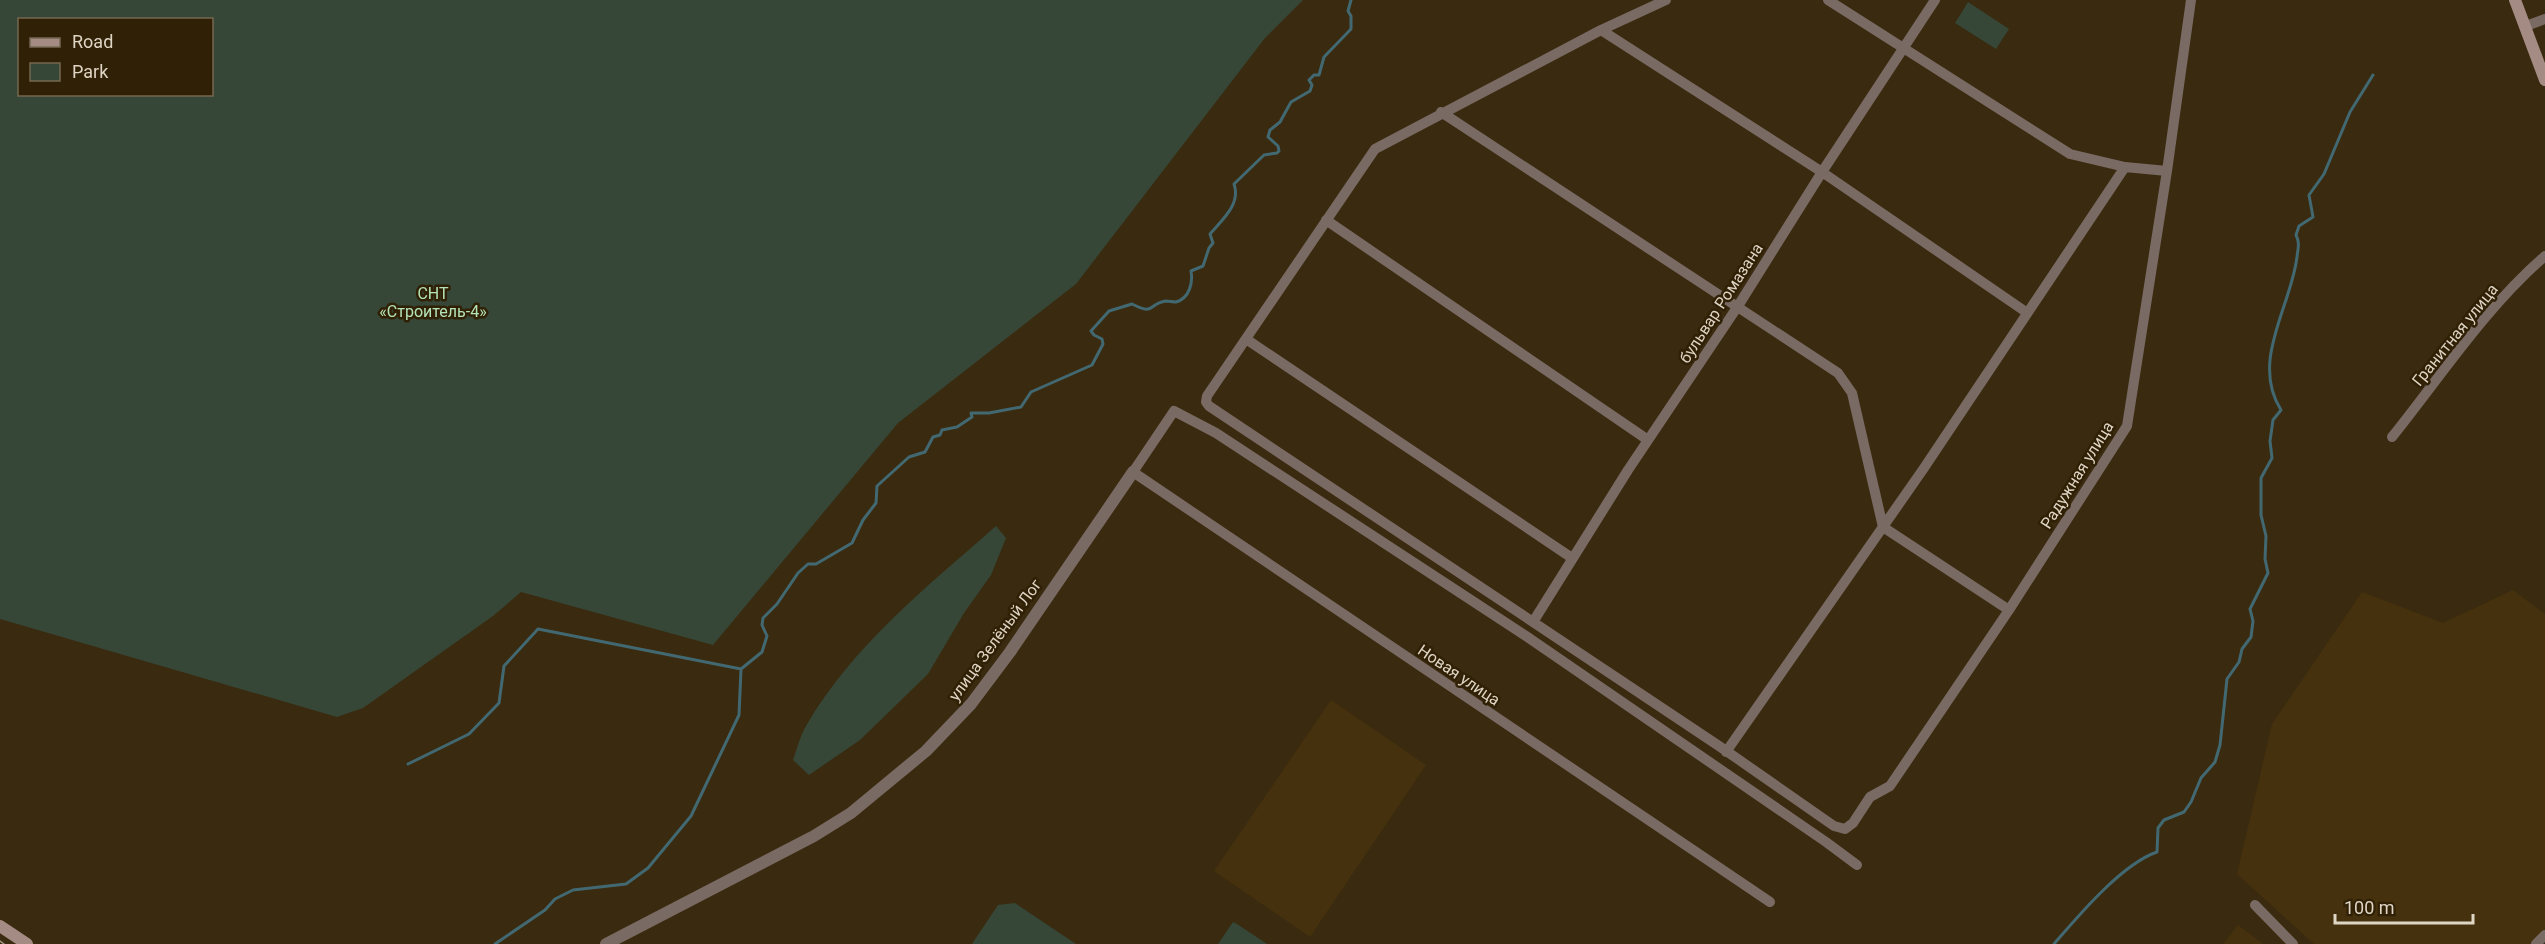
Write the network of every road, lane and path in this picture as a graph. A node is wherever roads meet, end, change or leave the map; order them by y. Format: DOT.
graph roads {
  1 [pos="1666,0"];
  2 [pos="1828,0"];
  3 [pos="1935,0"];
  4 [pos="2191,0"];
  5 [pos="2515,0"];
  6 [pos="2545,19"];
  7 [pos="2526,26"];
  8 [pos="1601,30"];
  9 [pos="1903,49"];
  10 [pos="2545,80"];
  11 [pos="1441,112"];
  12 [pos="2125,167"];
  13 [pos="2167,171"];
  14 [pos="1822,172"];
  15 [pos="1326,220"];
  16 [pos="2545,256"];
  17 [pos="1738,306"];
  18 [pos="2026,312"];
  19 [pos="1246,339"];
  20 [pos="2392,437"];
  21 [pos="1648,440"];
  22 [pos="1133,472"];
  23 [pos="1883,527"];
  24 [pos="1572,558"];
  25 [pos="2009,610"];
  26 [pos="1533,622"];
  27 [pos="1726,752"];
  28 [pos="1857,865"];
  29 [pos="1770,902"];
  30 [pos="2255,904"];
  31 [pos="0,926"];
  32 [pos="2545,935"];
  33 [pos="27,944"];
  34 [pos="606,944"];
  35 [pos="2293,944"];
  36 [pos="2536,944"];
  1 -- 8 [label="street"];
  2 -- 9 [label="street"];
  3 -- 9 [label="street, бульвар Ромазана"];
  4 -- 13 [label="street, Радужная улица"];
  5 -- 7 [label="main road"];
  6 -- 7 [label="street"];
  7 -- 10 [label="main road"];
  8 -- 11 [label="street"];
  8 -- 14 [label="street"];
  9 -- 12 [label="street"];
  9 -- 14 [label="street, бульвар Ромазана"];
  11 -- 15 [label="street"];
  11 -- 17 [label="street"];
  12 -- 13 [label="street"];
  12 -- 18 [label="street"];
  13 -- 25 [label="street, Радужная улица"];
  14 -- 17 [label="street, бульвар Ромазана"];
  14 -- 18 [label="street"];
  15 -- 19 [label="street"];
  15 -- 21 [label="street"];
  16 -- 20 [label="street, Гранитная улица"];
  17 -- 21 [label="street, бульвар Ромазана"];
  17 -- 23 [label="street"];
  18 -- 23 [label="street"];
  19 -- 24 [label="street"];
  19 -- 26 [label="street"];
  21 -- 24 [label="street, бульвар Ромазана"];
  22 -- 28 [label="street, улица Зелёный Лог"];
  22 -- 29 [label="street, Новая улица"];
  22 -- 34 [label="street, улица Зелёный Лог"];
  23 -- 25 [label="street"];
  23 -- 27 [label="street"];
  24 -- 26 [label="street, бульвар Ромазана"];
  25 -- 27 [label="street, Радужная улица"];
  26 -- 27 [label="street"];
  30 -- 35 [label="street"];
  31 -- 33 [label="main road"];
  32 -- 36 [label="street"];
}
